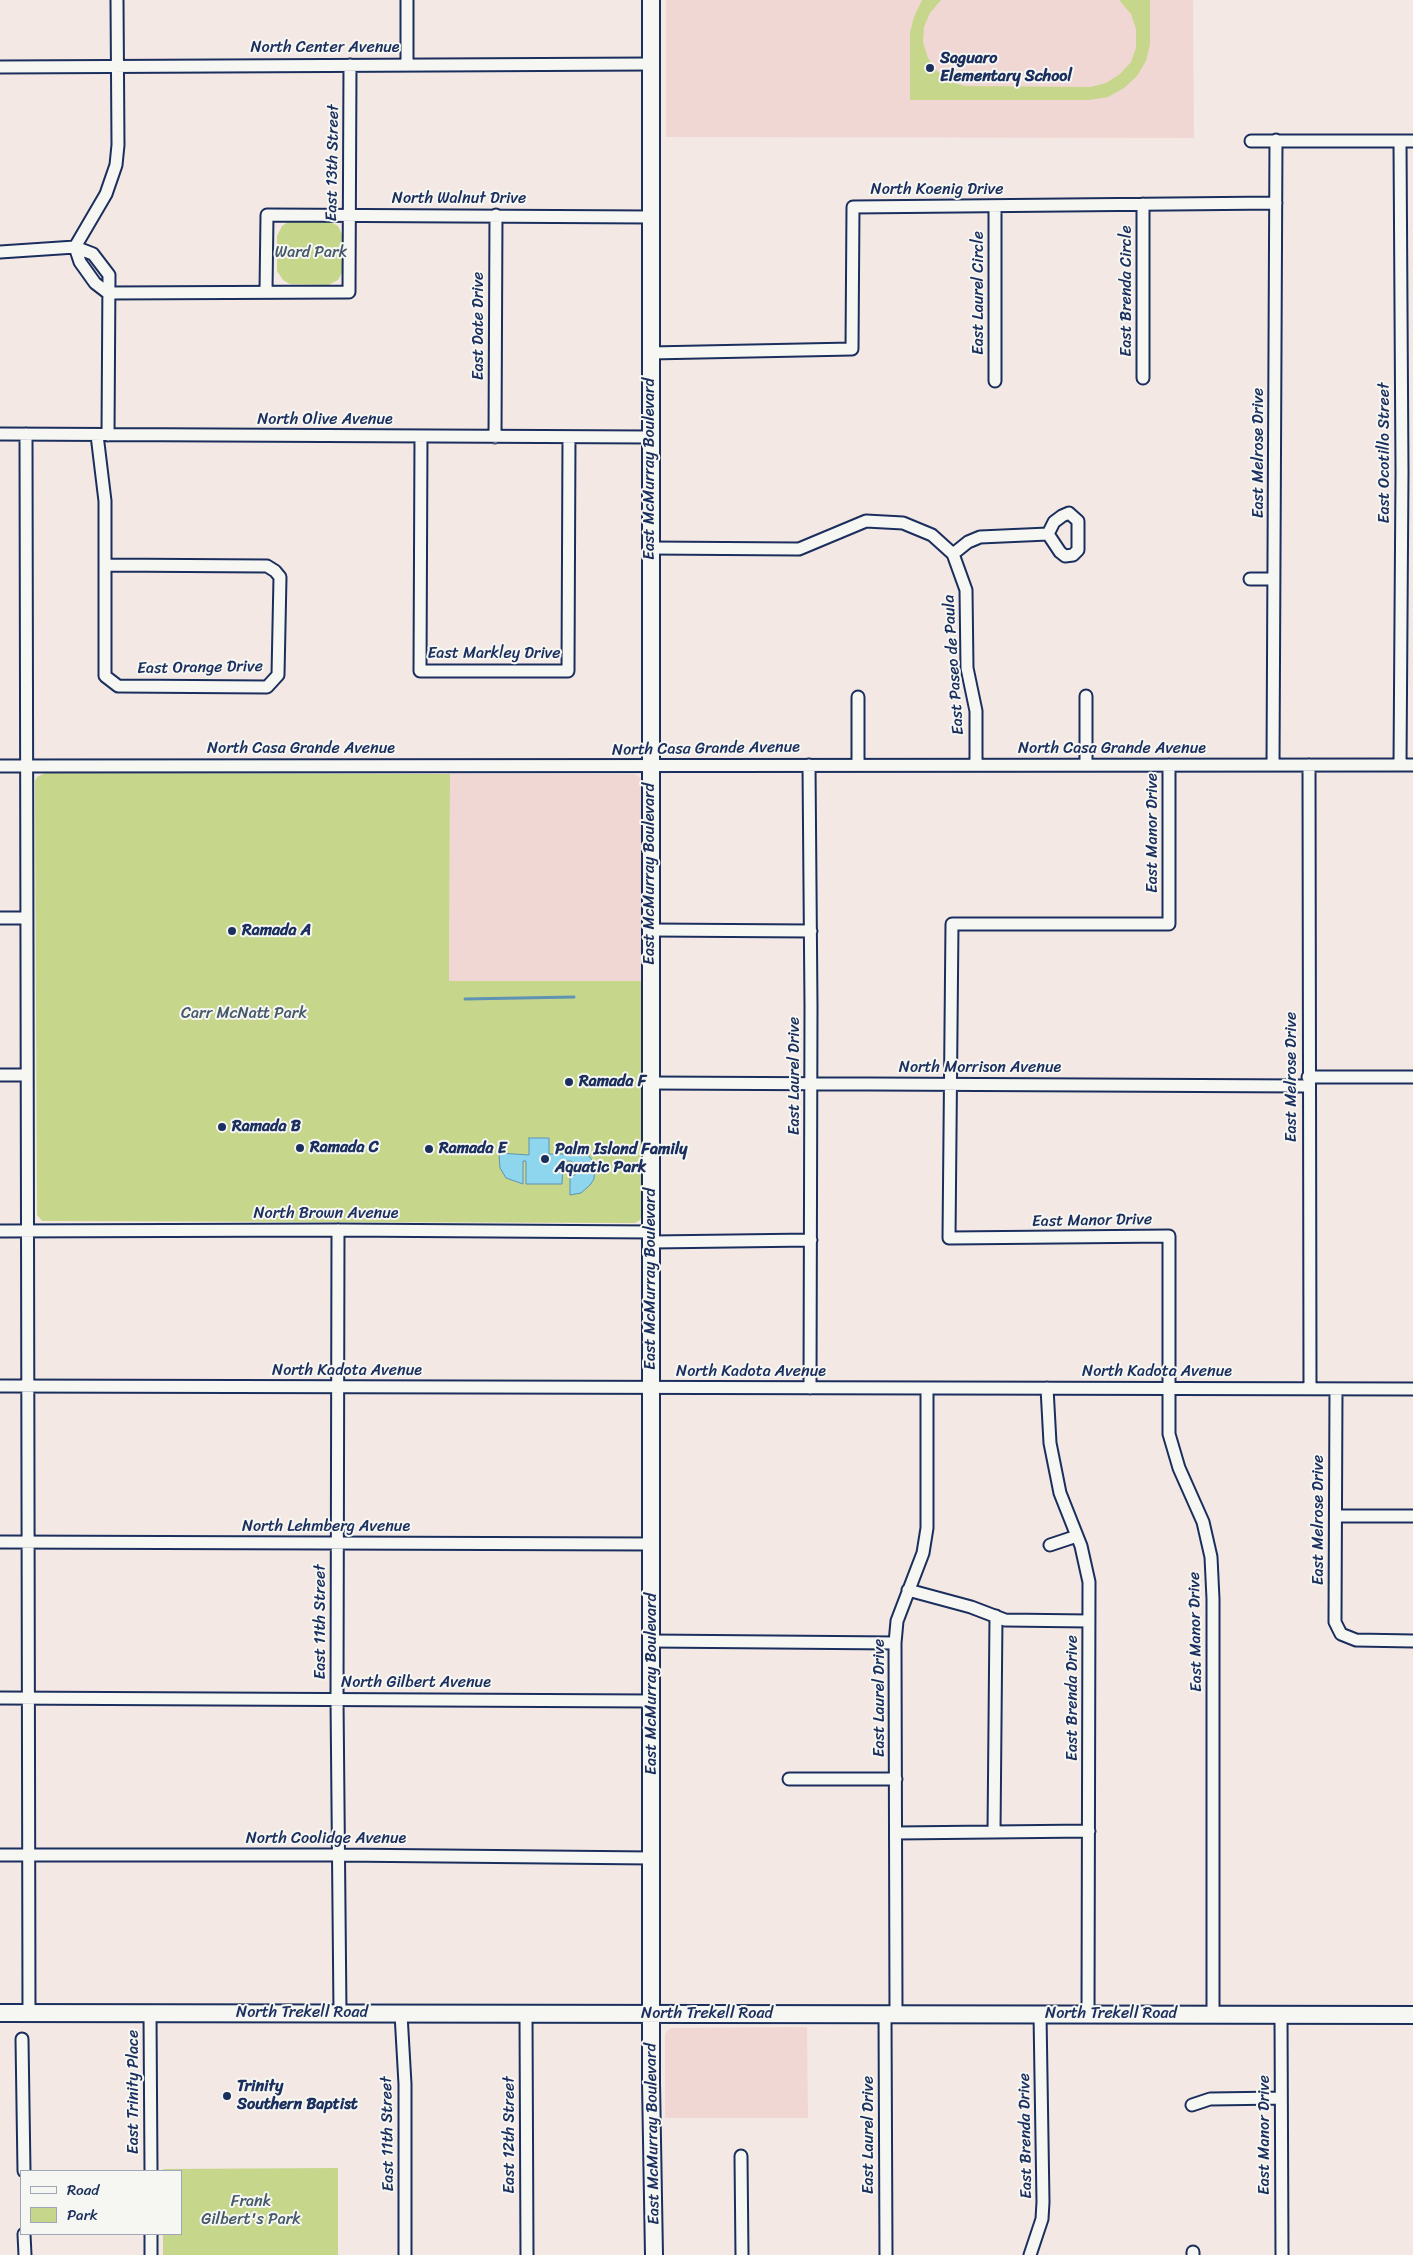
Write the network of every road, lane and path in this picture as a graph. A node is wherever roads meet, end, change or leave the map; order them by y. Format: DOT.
graph roads {
  1 [pos="117,0"];
  2 [pos="407,0"];
  3 [pos="651,0"];
  4 [pos="407,64"];
  5 [pos="651,64"];
  6 [pos="350,65"];
  7 [pos="117,66"];
  8 [pos="0,67"];
  9 [pos="1276,140"];
  10 [pos="1251,141"];
  11 [pos="1400,141"];
  12 [pos="1413,141"];
  13 [pos="1276,202"];
  14 [pos="1143,204"];
  15 [pos="995,206"];
  16 [pos="348,215"];
  17 [pos="496,215"];
  18 [pos="651,217"];
  19 [pos="75,247"];
  20 [pos="0,252"];
  21 [pos="266,291"];
  22 [pos="108,294"];
  23 [pos="650,353"];
  24 [pos="1143,378"];
  25 [pos="995,381"];
  26 [pos="0,434"];
  27 [pos="26,434"];
  28 [pos="103,435"];
  29 [pos="420,436"];
  30 [pos="496,436"];
  31 [pos="569,437"];
  32 [pos="650,437"];
  33 [pos="1048,534"];
  34 [pos="650,548"];
  35 [pos="953,554"];
  36 [pos="104,566"];
  37 [pos="1250,579"];
  38 [pos="1274,579"];
  39 [pos="1086,696"];
  40 [pos="858,697"];
  41 [pos="809,765"];
  42 [pos="858,765"];
  43 [pos="976,765"];
  44 [pos="1086,765"];
  45 [pos="1169,765"];
  46 [pos="1274,765"];
  47 [pos="1309,765"];
  48 [pos="1400,765"];
  49 [pos="1413,765"];
  50 [pos="0,766"];
  51 [pos="26,766"];
  52 [pos="650,767"];
  53 [pos="0,918"];
  54 [pos="27,918"];
  55 [pos="650,930"];
  56 [pos="811,931"];
  57 [pos="0,1075"];
  58 [pos="27,1075"];
  59 [pos="1413,1077"];
  60 [pos="1308,1082"];
  61 [pos="651,1083"];
  62 [pos="950,1084"];
  63 [pos="811,1085"];
  64 [pos="338,1230"];
  65 [pos="0,1231"];
  66 [pos="28,1231"];
  67 [pos="652,1237"];
  68 [pos="811,1240"];
  69 [pos="0,1386"];
  70 [pos="28,1386"];
  71 [pos="339,1387"];
  72 [pos="651,1388"];
  73 [pos="810,1388"];
  74 [pos="927,1388"];
  75 [pos="1047,1388"];
  76 [pos="1168,1388"];
  77 [pos="1310,1389"];
  78 [pos="1336,1389"];
  79 [pos="1413,1389"];
  80 [pos="1336,1516"];
  81 [pos="1413,1516"];
  82 [pos="1077,1536"];
  83 [pos="0,1542"];
  84 [pos="28,1542"];
  85 [pos="338,1543"];
  86 [pos="652,1544"];
  87 [pos="1050,1546"];
  88 [pos="908,1590"];
  89 [pos="996,1616"];
  90 [pos="1089,1621"];
  91 [pos="651,1641"];
  92 [pos="1413,1641"];
  93 [pos="895,1643"];
  94 [pos="0,1698"];
  95 [pos="29,1698"];
  96 [pos="337,1699"];
  97 [pos="652,1700"];
  98 [pos="789,1779"];
  99 [pos="896,1780"];
  100 [pos="1089,1831"];
  101 [pos="994,1832"];
  102 [pos="896,1833"];
  103 [pos="0,1855"];
  104 [pos="29,1855"];
  105 [pos="339,1855"];
  106 [pos="652,1858"];
  107 [pos="0,2013"];
  108 [pos="30,2013"];
  109 [pos="150,2013"];
  110 [pos="340,2014"];
  111 [pos="401,2014"];
  112 [pos="526,2014"];
  113 [pos="652,2014"];
  114 [pos="890,2014"];
  115 [pos="1040,2014"];
  116 [pos="1088,2014"];
  117 [pos="1213,2015"];
  118 [pos="1282,2015"];
  119 [pos="1413,2015"];
  120 [pos="22,2039"];
  121 [pos="1281,2098"];
  122 [pos="1192,2105"];
  123 [pos="741,2156"];
  124 [pos="24,2170"];
  125 [pos="151,2170"];
  126 [pos="24,2235"];
  127 [pos="151,2235"];
  128 [pos="25,2255"];
  129 [pos="151,2255"];
  130 [pos="405,2255"];
  131 [pos="527,2255"];
  132 [pos="654,2255"];
  133 [pos="742,2255"];
  134 [pos="886,2255"];
  135 [pos="1030,2255"];
  136 [pos="1282,2255"];
  1 -- 7 [label="street"];
  2 -- 4 [label="street"];
  3 -- 5 [label="street, East McMurray Boulevard"];
  4 -- 5 [label="street, North Center Avenue"];
  4 -- 6 [label="street, North Center Avenue"];
  5 -- 18 [label="street, East McMurray Boulevard"];
  6 -- 7 [label="street, North Center Avenue"];
  6 -- 16 [label="street, East 13th Street"];
  7 -- 8 [label="street, North Center Avenue"];
  7 -- 19 [label="street"];
  9 -- 10 [label="street"];
  9 -- 11 [label="street"];
  9 -- 13 [label="street, East Melrose Drive"];
  11 -- 12 [label="street"];
  11 -- 48 [label="street, East Ocotillo Street"];
  13 -- 14 [label="street, North Koenig Drive"];
  13 -- 38 [label="street, East Melrose Drive"];
  14 -- 15 [label="street, North Koenig Drive"];
  14 -- 24 [label="street, East Brenda Circle"];
  15 -- 23 [label="street, North Koenig Drive"];
  15 -- 25 [label="street, East Laurel Circle"];
  16 -- 17 [label="street, North Walnut Drive"];
  16 -- 21 [label="street, North Walnut Drive"];
  16 -- 21 [label="street, East 13th Street"];
  17 -- 18 [label="street, North Walnut Drive"];
  17 -- 30 [label="street, East Date Drive"];
  18 -- 23 [label="street, East McMurray Boulevard"];
  19 -- 20 [label="street"];
  19 -- 22 [label="street, East Orange Drive"];
  21 -- 22 [label="street"];
  22 -- 28 [label="street, East Orange Drive"];
  23 -- 32 [label="street, East McMurray Boulevard"];
  26 -- 27 [label="street, North Olive Avenue"];
  27 -- 28 [label="street, North Olive Avenue"];
  27 -- 51 [label="street"];
  28 -- 29 [label="street, North Olive Avenue"];
  28 -- 36 [label="street, East Orange Drive"];
  29 -- 30 [label="street, North Olive Avenue"];
  29 -- 31 [label="street, East Markley Drive"];
  30 -- 31 [label="street, North Olive Avenue"];
  31 -- 32 [label="street, North Olive Avenue"];
  32 -- 34 [label="street, East McMurray Boulevard"];
  33 -- 35 [label="street"];
  34 -- 35 [label="street, East Paseo de Paula"];
  34 -- 52 [label="street, East McMurray Boulevard"];
  35 -- 43 [label="street, East Paseo de Paula"];
  36 -- 36 [label="street, East Orange Drive"];
  37 -- 38 [label="street"];
  38 -- 46 [label="street, East Melrose Drive"];
  39 -- 44 [label="street"];
  40 -- 42 [label="street"];
  41 -- 42 [label="street, North Casa Grande Avenue"];
  41 -- 52 [label="street, North Casa Grande Avenue"];
  41 -- 56 [label="street, East Laurel Drive"];
  42 -- 43 [label="street, North Casa Grande Avenue"];
  43 -- 44 [label="street, North Casa Grande Avenue"];
  44 -- 45 [label="street, North Casa Grande Avenue"];
  45 -- 46 [label="street, North Casa Grande Avenue"];
  45 -- 62 [label="street, East Manor Drive"];
  46 -- 47 [label="street, North Casa Grande Avenue"];
  47 -- 48 [label="street, North Casa Grande Avenue"];
  47 -- 60 [label="street, East Melrose Drive"];
  48 -- 49 [label="street, North Casa Grande Avenue"];
  50 -- 51 [label="street, North Casa Grande Avenue"];
  51 -- 52 [label="street, North Casa Grande Avenue"];
  51 -- 54 [label="street"];
  52 -- 55 [label="street, East McMurray Boulevard"];
  53 -- 54 [label="street"];
  54 -- 58 [label="street"];
  55 -- 56 [label="street"];
  55 -- 61 [label="street, East McMurray Boulevard"];
  56 -- 63 [label="street, East Laurel Drive"];
  57 -- 58 [label="street"];
  58 -- 66 [label="street"];
  59 -- 60 [label="street, North Morrison Avenue"];
  60 -- 62 [label="street, North Morrison Avenue"];
  60 -- 77 [label="street, East Melrose Drive"];
  61 -- 63 [label="street, North Morrison Avenue"];
  61 -- 67 [label="street, East McMurray Boulevard"];
  62 -- 63 [label="street, North Morrison Avenue"];
  62 -- 76 [label="street, East Manor Drive"];
  63 -- 68 [label="street, East Laurel Drive"];
  64 -- 66 [label="street, North Brown Avenue"];
  64 -- 67 [label="street, North Brown Avenue"];
  64 -- 71 [label="street, East 11th Street"];
  65 -- 66 [label="street, North Brown Avenue"];
  66 -- 70 [label="street"];
  67 -- 68 [label="street, North Brown Avenue"];
  67 -- 72 [label="street, East McMurray Boulevard"];
  68 -- 73 [label="street, East Laurel Drive"];
  69 -- 70 [label="street, North Kadota Avenue"];
  70 -- 71 [label="street, North Kadota Avenue"];
  70 -- 84 [label="street"];
  71 -- 72 [label="street, North Kadota Avenue"];
  71 -- 85 [label="street, East 11th Street"];
  72 -- 73 [label="street, North Kadota Avenue"];
  72 -- 86 [label="street, East McMurray Boulevard"];
  73 -- 74 [label="street, North Kadota Avenue"];
  74 -- 75 [label="street, North Kadota Avenue"];
  74 -- 88 [label="street, East Laurel Drive"];
  75 -- 76 [label="street, North Kadota Avenue"];
  75 -- 82 [label="street, East Brenda Drive"];
  76 -- 77 [label="street, North Kadota Avenue"];
  76 -- 117 [label="street, East Manor Drive"];
  77 -- 78 [label="street, North Kadota Avenue"];
  78 -- 79 [label="street, North Kadota Avenue"];
  78 -- 80 [label="street, East Melrose Drive"];
  80 -- 81 [label="street"];
  80 -- 92 [label="street, East Melrose Drive"];
  82 -- 87 [label="street"];
  82 -- 90 [label="street, East Brenda Drive"];
  83 -- 84 [label="street, North Lehmberg Avenue"];
  84 -- 85 [label="street, North Lehmberg Avenue"];
  84 -- 95 [label="street"];
  85 -- 86 [label="street, North Lehmberg Avenue"];
  85 -- 96 [label="street, East 11th Street"];
  86 -- 91 [label="street, East McMurray Boulevard"];
  88 -- 89 [label="street"];
  88 -- 93 [label="street, East Laurel Drive"];
  89 -- 90 [label="street"];
  89 -- 101 [label="street"];
  90 -- 100 [label="street, East Brenda Drive"];
  91 -- 93 [label="street"];
  91 -- 97 [label="street, East McMurray Boulevard"];
  93 -- 99 [label="street, East Laurel Drive"];
  94 -- 95 [label="street, North Gilbert Avenue"];
  95 -- 96 [label="street, North Gilbert Avenue"];
  95 -- 104 [label="street"];
  96 -- 97 [label="street, North Gilbert Avenue"];
  96 -- 105 [label="street, East 11th Street"];
  97 -- 106 [label="street, East McMurray Boulevard"];
  98 -- 99 [label="street"];
  99 -- 102 [label="street, East Laurel Drive"];
  100 -- 101 [label="street"];
  100 -- 116 [label="street, East Brenda Drive"];
  101 -- 102 [label="street"];
  102 -- 114 [label="street, East Laurel Drive"];
  103 -- 104 [label="street, North Coolidge Avenue"];
  104 -- 105 [label="street, North Coolidge Avenue"];
  104 -- 108 [label="street"];
  105 -- 106 [label="street, North Coolidge Avenue"];
  105 -- 110 [label="street, East 11th Street"];
  106 -- 113 [label="street, East McMurray Boulevard"];
  107 -- 108 [label="street, North Trekell Road"];
  108 -- 109 [label="street, North Trekell Road"];
  109 -- 110 [label="street, North Trekell Road"];
  109 -- 125 [label="street, East Trinity Place"];
  110 -- 111 [label="street, North Trekell Road"];
  111 -- 112 [label="street, North Trekell Road"];
  111 -- 130 [label="street, East 11th Street"];
  112 -- 113 [label="street, North Trekell Road"];
  112 -- 131 [label="street, East 12th Street"];
  113 -- 114 [label="street, North Trekell Road"];
  113 -- 132 [label="street, East McMurray Boulevard"];
  114 -- 115 [label="street, North Trekell Road"];
  114 -- 134 [label="street, East Laurel Drive"];
  115 -- 116 [label="street, North Trekell Road"];
  115 -- 135 [label="street, East Brenda Drive"];
  116 -- 117 [label="street, North Trekell Road"];
  117 -- 118 [label="street, North Trekell Road"];
  118 -- 119 [label="street, North Trekell Road"];
  118 -- 121 [label="street, East Manor Drive"];
  120 -- 124 [label="street"];
  121 -- 122 [label="street"];
  121 -- 136 [label="street, East Manor Drive"];
  123 -- 133 [label="street"];
  126 -- 128 [label="street"];
  127 -- 129 [label="street"];
}
